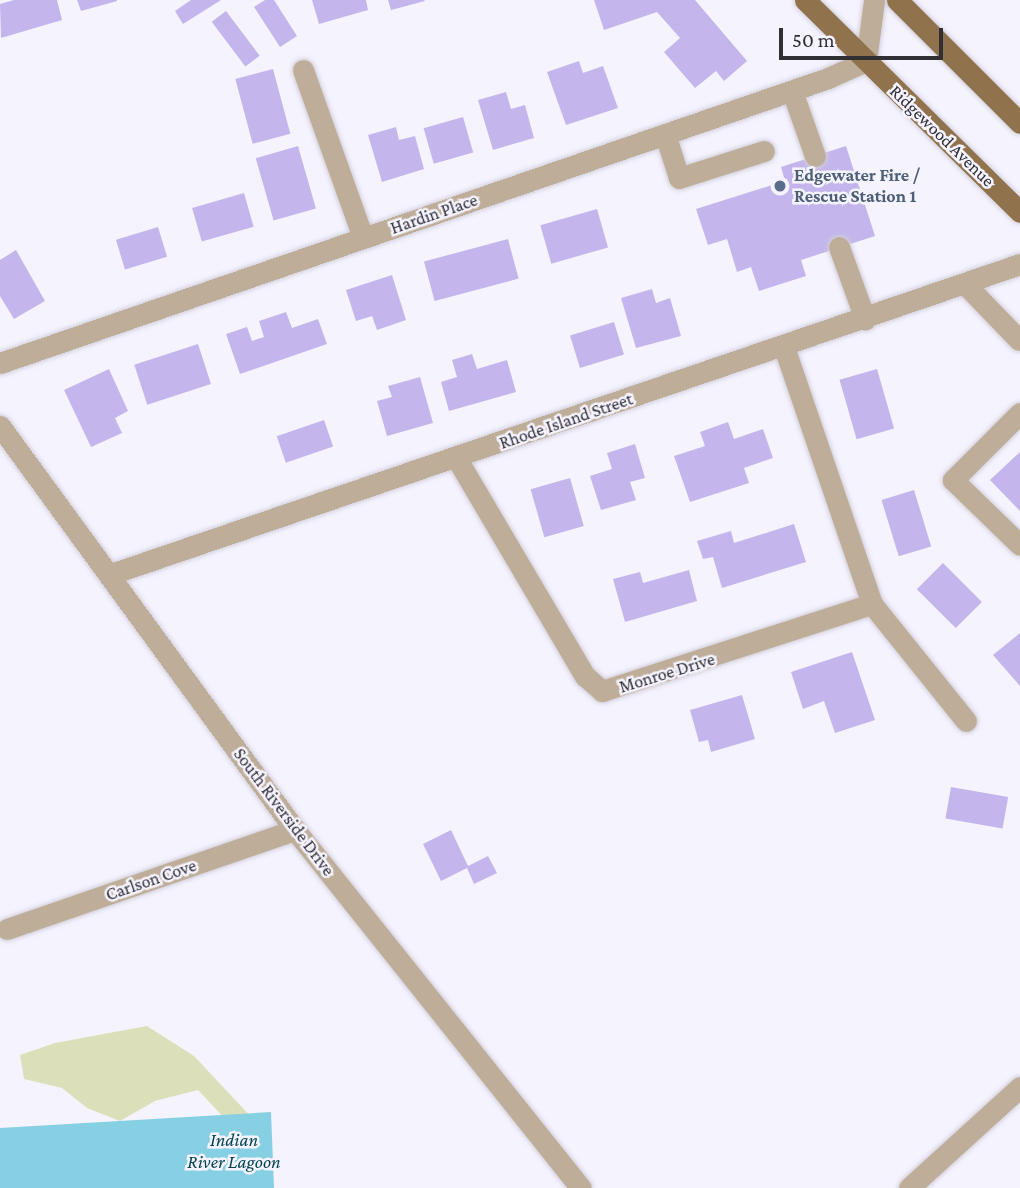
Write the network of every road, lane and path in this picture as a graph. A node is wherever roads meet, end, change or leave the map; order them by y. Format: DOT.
graph roads {
  1 [pos="805,0"];
  2 [pos="874,0"];
  3 [pos="897,0"];
  4 [pos="866,61"];
  5 [pos="303,70"];
  6 [pos="792,90"];
  7 [pos="1020,123"];
  8 [pos="665,134"];
  9 [pos="764,151"];
  10 [pos="815,156"];
  11 [pos="1020,212"];
  12 [pos="363,238"];
  13 [pos="839,247"];
  14 [pos="1020,264"];
  15 [pos="965,284"];
  16 [pos="865,319"];
  17 [pos="1010,321"];
  18 [pos="1019,340"];
  19 [pos="784,347"];
  20 [pos="0,363"];
  21 [pos="1020,412"];
  22 [pos="0,425"];
  23 [pos="457,459"];
  24 [pos="1020,545"];
  25 [pos="111,574"];
  26 [pos="872,604"];
  27 [pos="966,720"];
  28 [pos="295,830"];
  29 [pos="7,929"];
  30 [pos="1020,1087"];
  31 [pos="581,1188"];
  32 [pos="909,1188"];
  1 -- 4 [label="main road, Ridgewood Avenue"];
  2 -- 4 [label="street"];
  3 -- 7 [label="main road"];
  4 -- 6 [label="street, Hardin Place"];
  4 -- 11 [label="main road, Ridgewood Avenue"];
  5 -- 12 [label="street"];
  6 -- 8 [label="street, Hardin Place"];
  6 -- 10 [label="street"];
  8 -- 9 [label="street"];
  8 -- 12 [label="street, Hardin Place"];
  12 -- 20 [label="street, Hardin Place"];
  13 -- 16 [label="street"];
  14 -- 15 [label="street, Rhode Island Street"];
  15 -- 16 [label="street, Rhode Island Street"];
  15 -- 17 [label="street"];
  16 -- 19 [label="street, Rhode Island Street"];
  17 -- 18 [label="street"];
  19 -- 23 [label="street, Rhode Island Street"];
  19 -- 26 [label="street"];
  21 -- 24 [label="street"];
  22 -- 25 [label="street, South Riverside Drive"];
  23 -- 25 [label="street, Rhode Island Street"];
  23 -- 26 [label="street, Monroe Drive"];
  25 -- 28 [label="street, South Riverside Drive"];
  26 -- 27 [label="street"];
  28 -- 29 [label="street, Carlson Cove"];
  28 -- 31 [label="street, South Riverside Drive"];
  30 -- 32 [label="street"];
}
